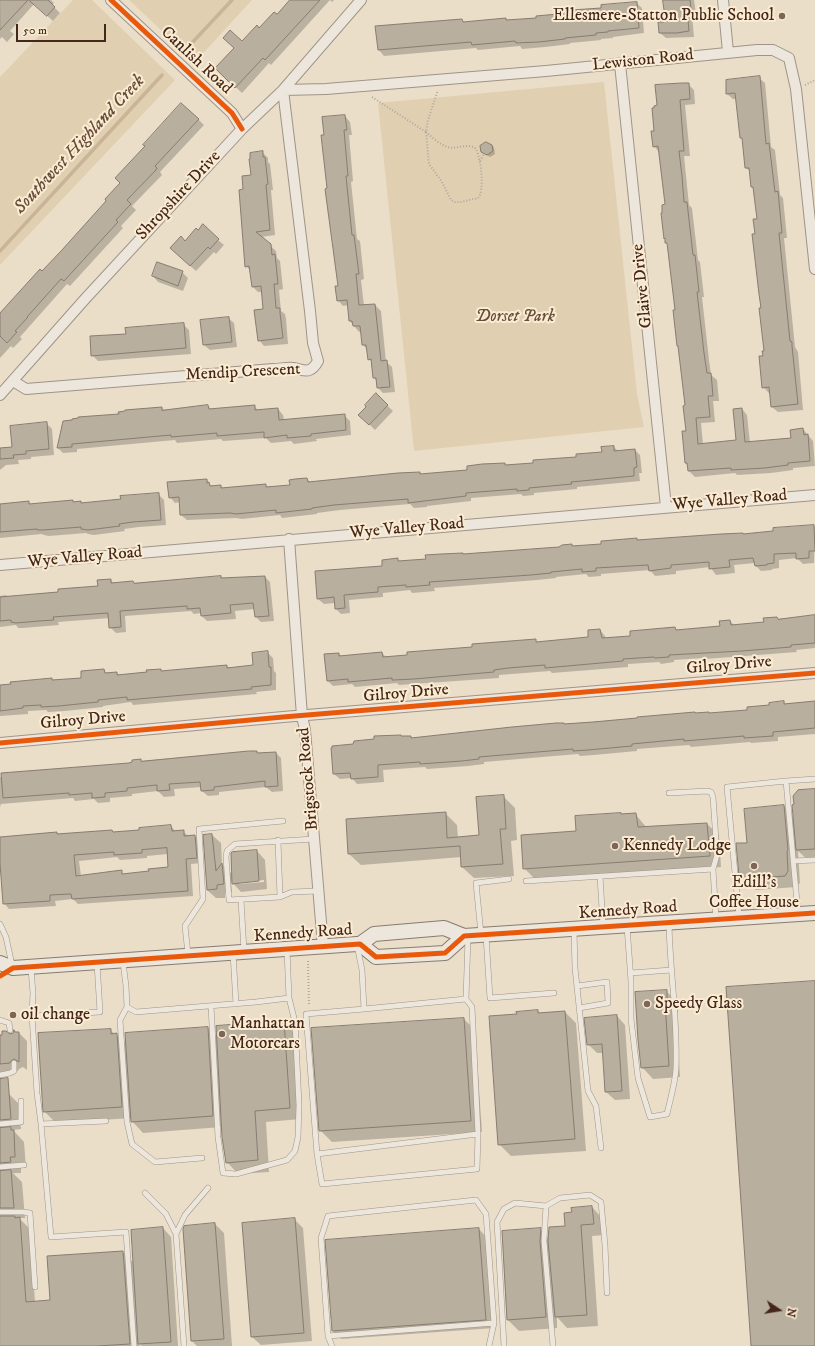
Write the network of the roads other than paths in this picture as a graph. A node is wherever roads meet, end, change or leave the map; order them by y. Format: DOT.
graph roads {
  1 [pos="110,0"];
  2 [pos="361,0"];
  3 [pos="723,0"];
  4 [pos="728,52"];
  5 [pos="620,64"];
  6 [pos="283,90"];
  7 [pos="242,129"];
  8 [pos="815,269"];
  9 [pos="13,382"];
  10 [pos="0,395"];
  11 [pos="815,495"];
  12 [pos="666,507"];
  13 [pos="289,539"];
  14 [pos="0,565"];
  15 [pos="815,673"];
  16 [pos="302,716"];
  17 [pos="0,743"];
  18 [pos="815,779"];
  19 [pos="786,781"];
  20 [pos="669,793"];
  21 [pos="283,821"];
  22 [pos="314,839"];
  23 [pos="278,840"];
  24 [pos="815,860"];
  25 [pos="793,861"];
  26 [pos="713,869"];
  27 [pos="600,876"];
  28 [pos="508,879"];
  29 [pos="526,881"];
  30 [pos="318,891"];
  31 [pos="280,897"];
  32 [pos="241,900"];
  33 [pos="815,913"];
  34 [pos="798,914"];
  35 [pos="740,918"];
  36 [pos="716,920"];
  37 [pos="669,923"];
  38 [pos="0,924"];
  39 [pos="627,926"];
  40 [pos="604,927"];
  41 [pos="574,929"];
  42 [pos="475,936"];
  43 [pos="359,944"];
  44 [pos="323,946"];
  45 [pos="287,949"];
  46 [pos="238,952"];
  47 [pos="188,956"];
  48 [pos="123,960"];
  49 [pos="97,962"];
  50 [pos="6,965"];
  51 [pos="30,966"];
  52 [pos="670,970"];
  53 [pos="631,973"];
  54 [pos="0,976"];
  55 [pos="577,986"];
  56 [pos="554,993"];
  57 [pos="289,998"];
  58 [pos="466,999"];
  59 [pos="236,1004"];
  60 [pos="211,1006"];
  61 [pos="127,1007"];
  62 [pos="579,1008"];
  63 [pos="364,1009"];
  64 [pos="32,1016"];
  65 [pos="0,1020"];
  66 [pos="10,1030"];
  67 [pos="14,1063"];
  68 [pos="0,1075"];
  69 [pos="21,1101"];
  70 [pos="106,1121"];
  71 [pos="0,1124"];
  72 [pos="41,1124"];
  73 [pos="478,1134"];
  74 [pos="601,1148"];
  75 [pos="317,1154"];
  76 [pos="202,1158"];
  77 [pos="24,1165"];
  78 [pos="0,1167"];
  79 [pos="208,1188"];
  80 [pos="145,1193"];
  81 [pos="546,1206"];
  82 [pos="0,1212"];
  83 [pos="176,1234"];
  84 [pos="35,1287"];
  85 [pos="607,1293"];
  86 [pos="494,1323"];
  87 [pos="328,1336"];
  88 [pos="134,1346"];
  89 [pos="184,1346"];
  90 [pos="332,1346"];
  91 [pos="489,1346"];
  92 [pos="504,1346"];
  93 [pos="553,1346"];
  1 -- 7 [label="street, Canlish Road"];
  2 -- 6 [label="street, Shropshire Drive"];
  3 -- 4 [label="street"];
  4 -- 5 [label="street, Lewiston Road"];
  4 -- 8 [label="street, Lewiston Road"];
  5 -- 6 [label="street, Lewiston Road"];
  5 -- 12 [label="street, Glaive Drive"];
  6 -- 7 [label="street, Shropshire Drive"];
  6 -- 9 [label="street, Mendip Crescent"];
  7 -- 9 [label="street, Shropshire Drive"];
  9 -- 10 [label="street, Shropshire Drive"];
  11 -- 12 [label="street, Wye Valley Road"];
  12 -- 13 [label="street, Wye Valley Road"];
  13 -- 14 [label="street, Wye Valley Road"];
  13 -- 16 [label="street, Brigstock Road"];
  15 -- 16 [label="street, Gilroy Drive"];
  16 -- 17 [label="street, Gilroy Drive"];
  16 -- 22 [label="street, Brigstock Road"];
  18 -- 19 [label="lane"];
  19 -- 25 [label="lane"];
  19 -- 35 [label="lane"];
  20 -- 26 [label="lane"];
  21 -- 47 [label="lane"];
  22 -- 23 [label="lane"];
  22 -- 30 [label="street, Brigstock Road"];
  23 -- 31 [label="lane"];
  23 -- 32 [label="lane"];
  24 -- 25 [label="lane"];
  25 -- 34 [label="lane"];
  26 -- 27 [label="lane"];
  26 -- 36 [label="lane"];
  27 -- 29 [label="lane"];
  27 -- 40 [label="lane"];
  28 -- 42 [label="lane"];
  30 -- 31 [label="lane"];
  30 -- 44 [label="street, Brigstock Road"];
  31 -- 32 [label="lane"];
  32 -- 46 [label="lane"];
  33 -- 34 [label="main road, Kennedy Road"];
  34 -- 35 [label="main road, Kennedy Road"];
  35 -- 36 [label="main road, Kennedy Road"];
  36 -- 37 [label="main road, Kennedy Road"];
  37 -- 39 [label="main road, Kennedy Road"];
  37 -- 52 [label="lane"];
  38 -- 50 [label="lane"];
  39 -- 40 [label="main road, Kennedy Road"];
  39 -- 53 [label="lane"];
  40 -- 41 [label="main road, Kennedy Road"];
  41 -- 42 [label="main road, Kennedy Road"];
  41 -- 55 [label="lane"];
  42 -- 43 [label="main road, Kennedy Road"];
  42 -- 43 [label="main road, Kennedy Road"];
  42 -- 56 [label="lane"];
  42 -- 58 [label="lane"];
  43 -- 44 [label="main road, Kennedy Road"];
  43 -- 63 [label="lane"];
  44 -- 45 [label="main road, Kennedy Road"];
  45 -- 46 [label="main road, Kennedy Road"];
  45 -- 57 [label="lane"];
  46 -- 47 [label="main road, Kennedy Road"];
  46 -- 59 [label="lane"];
  47 -- 48 [label="main road, Kennedy Road"];
  48 -- 49 [label="main road, Kennedy Road"];
  48 -- 61 [label="lane"];
  49 -- 51 [label="main road, Kennedy Road"];
  49 -- 64 [label="lane"];
  50 -- 51 [label="main road, Kennedy Road"];
  50 -- 54 [label="main road, Kennedy Road"];
  51 -- 64 [label="lane"];
  52 -- 53 [label="lane"];
  52 -- 53 [label="lane"];
  55 -- 62 [label="lane"];
  55 -- 62 [label="lane"];
  57 -- 59 [label="lane"];
  57 -- 60 [label="lane"];
  58 -- 63 [label="lane"];
  58 -- 73 [label="lane"];
  59 -- 60 [label="lane"];
  60 -- 61 [label="lane"];
  61 -- 76 [label="lane"];
  62 -- 74 [label="lane"];
  63 -- 75 [label="lane"];
  64 -- 72 [label="lane"];
  65 -- 66 [label="lane"];
  67 -- 68 [label="lane"];
  69 -- 71 [label="lane"];
  70 -- 72 [label="lane"];
  72 -- 88 [label="lane"];
  73 -- 75 [label="lane"];
  73 -- 75 [label="lane"];
  77 -- 78 [label="lane"];
  79 -- 83 [label="lane"];
  80 -- 83 [label="lane"];
  81 -- 85 [label="lane"];
  81 -- 92 [label="lane"];
  81 -- 93 [label="lane"];
  82 -- 84 [label="lane"];
  83 -- 89 [label="lane"];
  86 -- 87 [label="lane"];
  86 -- 87 [label="lane"];
  86 -- 91 [label="lane"];
  87 -- 90 [label="lane"];
}
